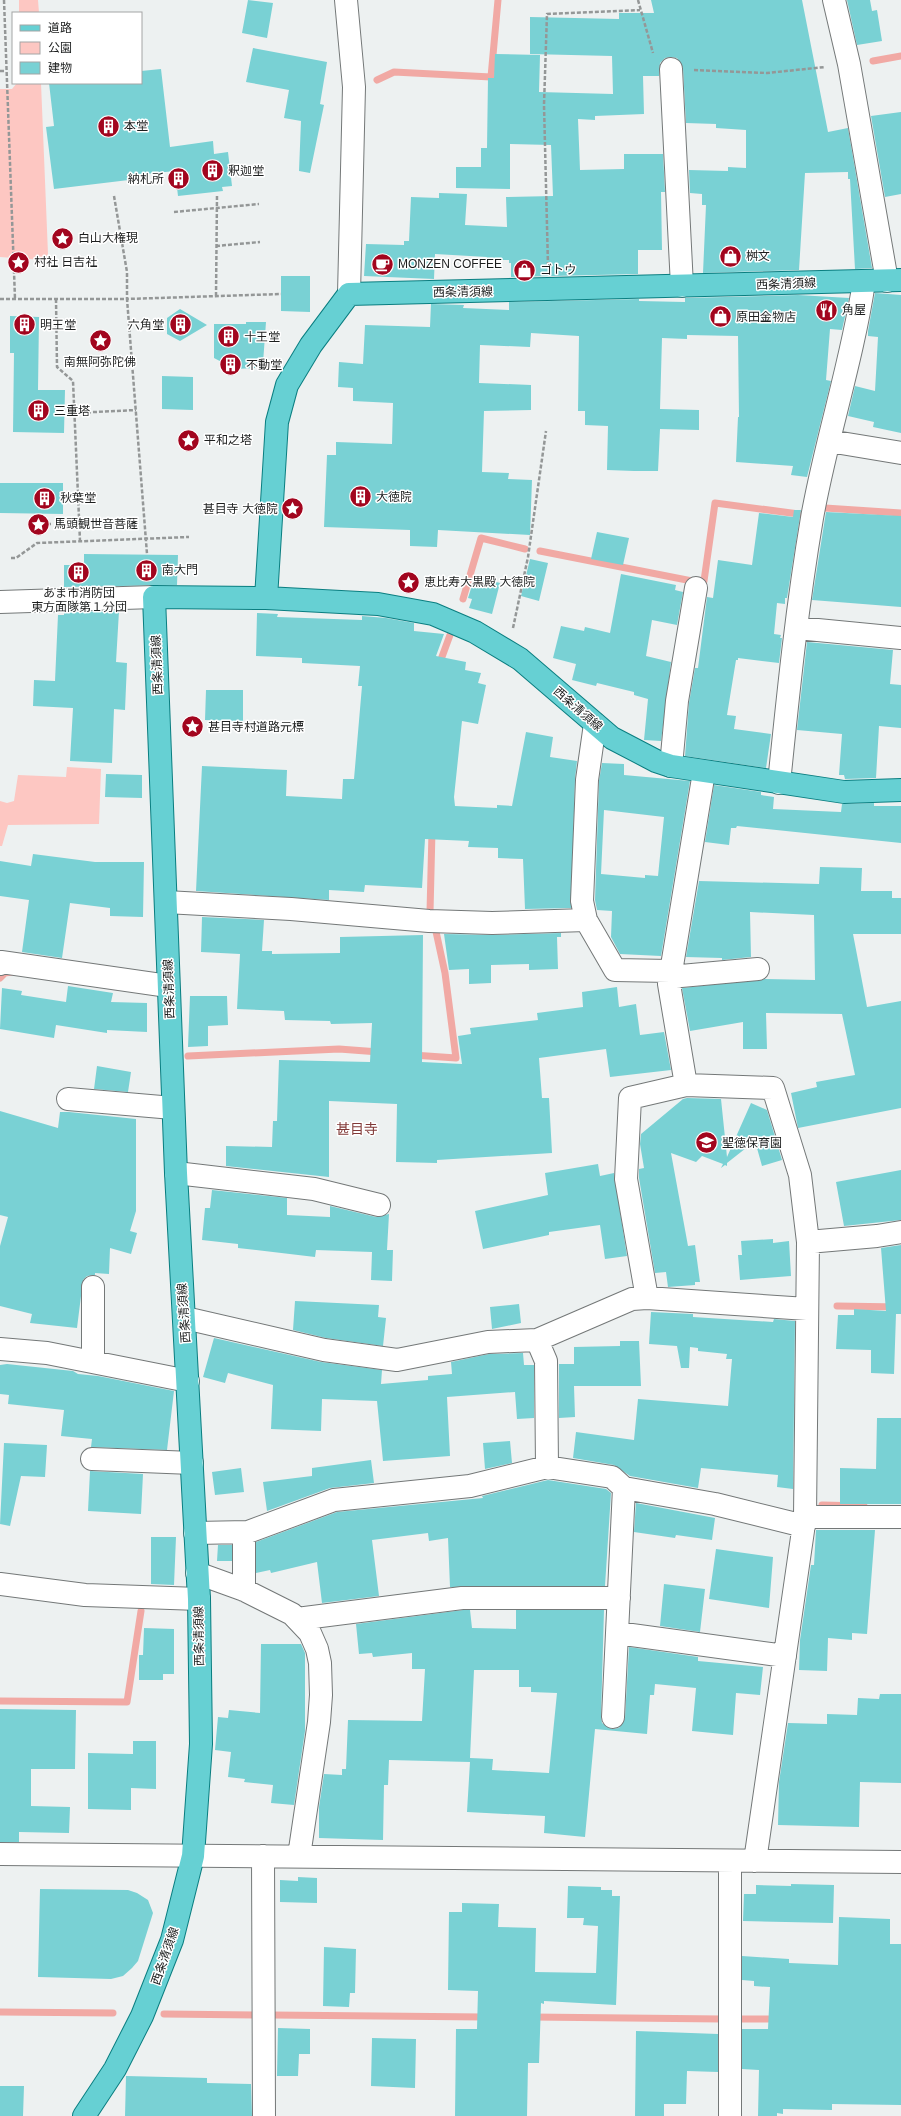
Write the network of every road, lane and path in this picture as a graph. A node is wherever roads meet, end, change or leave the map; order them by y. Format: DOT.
graph roads {
  1 [pos="4,0"];
  2 [pos="346,0"];
  3 [pos="638,0"];
  4 [pos="834,0"];
  5 [pos="640,10"];
  6 [pos="849,64"];
  7 [pos="671,69"];
  8 [pos="0,71"];
  9 [pos="6,71"];
  10 [pos="114,196"];
  11 [pos="217,196"];
  12 [pos="259,204"];
  13 [pos="217,208"];
  14 [pos="174,212"];
  15 [pos="260,242"];
  16 [pos="216,246"];
  17 [pos="894,280"];
  18 [pos="864,282"];
  19 [pos="682,286"];
  20 [pos="549,290"];
  21 [pos="281,294"];
  22 [pos="349,294"];
  23 [pos="216,296"];
  24 [pos="0,298"];
  25 [pos="15,299"];
  26 [pos="56,299"];
  27 [pos="127,299"];
  28 [pos="136,410"];
  29 [pos="75,413"];
  30 [pos="546,431"];
  31 [pos="829,442"];
  32 [pos="901,453"];
  33 [pos="41,524"];
  34 [pos="51,524"];
  35 [pos="189,537"];
  36 [pos="145,539"];
  37 [pos="80,541"];
  38 [pos="147,554"];
  39 [pos="11,558"];
  40 [pos="696,588"];
  41 [pos="154,597"];
  42 [pos="266,598"];
  43 [pos="0,602"];
  44 [pos="797,628"];
  45 [pos="901,638"];
  46 [pos="508,652"];
  47 [pos="595,724"];
  48 [pos="671,766"];
  49 [pos="704,772"];
  50 [pos="779,783"];
  51 [pos="901,790"];
  52 [pos="166,902"];
  53 [pos="586,920"];
  54 [pos="0,964"];
  55 [pos="758,969"];
  56 [pos="670,974"];
  57 [pos="168,986"];
  58 [pos="686,1084"];
  59 [pos="68,1099"];
  60 [pos="173,1108"];
  61 [pos="176,1173"];
  62 [pos="379,1205"];
  63 [pos="901,1232"];
  64 [pos="808,1242"];
  65 [pos="93,1287"];
  66 [pos="647,1298"];
  67 [pos="807,1309"];
  68 [pos="185,1318"];
  69 [pos="537,1340"];
  70 [pos="0,1349"];
  71 [pos="93,1362"];
  72 [pos="188,1381"];
  73 [pos="92,1459"];
  74 [pos="192,1463"];
  75 [pos="546,1467"];
  76 [pos="624,1488"];
  77 [pos="901,1517"];
  78 [pos="805,1522"];
  79 [pos="195,1532"];
  80 [pos="244,1533"];
  81 [pos="197,1573"];
  82 [pos="0,1584"];
  83 [pos="244,1590"];
  84 [pos="619,1598"];
  85 [pos="199,1599"];
  86 [pos="297,1619"];
  87 [pos="617,1633"];
  88 [pos="785,1656"];
  89 [pos="613,1717"];
  90 [pos="0,1854"];
  91 [pos="193,1856"];
  92 [pos="263,1856"];
  93 [pos="299,1856"];
  94 [pos="730,1861"];
  95 [pos="755,1861"];
  96 [pos="901,1862"];
  97 [pos="84,2116"];
  98 [pos="264,2116"];
  99 [pos="730,2116"];
  1 -- 9 [label="path"];
  2 -- 22 [label="street"];
  3 -- 5 [label="path"];
  4 -- 6 [label="street"];
  5 -- 7 [label="path"];
  5 -- 20 [label="path"];
  6 -- 7 [label="path"];
  6 -- 17 [label="street"];
  7 -- 19 [label="street"];
  8 -- 9 [label="path"];
  9 -- 25 [label="path"];
  10 -- 27 [label="path"];
  11 -- 13 [label="path"];
  12 -- 13 [label="path"];
  13 -- 14 [label="path"];
  13 -- 16 [label="path"];
  15 -- 16 [label="path"];
  16 -- 23 [label="path"];
  17 -- 18 [label="main road, 西条清須線"];
  18 -- 19 [label="main road, 西条清須線"];
  18 -- 31 [label="street"];
  19 -- 20 [label="main road, 西条清須線"];
  20 -- 22 [label="main road, 西条清須線"];
  21 -- 23 [label="path"];
  22 -- 42 [label="main road"];
  23 -- 27 [label="path"];
  24 -- 25 [label="path"];
  25 -- 26 [label="path"];
  26 -- 27 [label="path"];
  26 -- 29 [label="path"];
  27 -- 28 [label="path"];
  28 -- 29 [label="path"];
  28 -- 36 [label="path"];
  29 -- 37 [label="path"];
  30 -- 46 [label="path"];
  31 -- 32 [label="street"];
  31 -- 44 [label="street"];
  33 -- 34 [label="path"];
  35 -- 36 [label="path"];
  36 -- 37 [label="path"];
  36 -- 38 [label="path"];
  37 -- 39 [label="path"];
  40 -- 48 [label="street"];
  41 -- 42 [label="main road, 西条清須線"];
  41 -- 43 [label="street"];
  41 -- 52 [label="main road, 西条清須線"];
  42 -- 46 [label="main road, 西条清須線"];
  44 -- 45 [label="street"];
  44 -- 50 [label="street"];
  46 -- 47 [label="main road, 西条清須線"];
  47 -- 48 [label="main road, 西条清須線"];
  47 -- 53 [label="street"];
  48 -- 49 [label="main road, 西条清須線"];
  49 -- 50 [label="main road, 西条清須線"];
  49 -- 56 [label="street"];
  50 -- 51 [label="main road, 西条清須線"];
  52 -- 53 [label="street"];
  52 -- 57 [label="main road, 西条清須線"];
  53 -- 56 [label="street"];
  54 -- 57 [label="street"];
  55 -- 56 [label="street"];
  56 -- 58 [label="street"];
  57 -- 60 [label="main road, 西条清須線"];
  58 -- 64 [label="street"];
  58 -- 66 [label="street"];
  59 -- 60 [label="street"];
  60 -- 61 [label="main road, 西条清須線"];
  61 -- 62 [label="street"];
  61 -- 68 [label="main road, 西条清須線"];
  63 -- 64 [label="street"];
  64 -- 67 [label="street"];
  65 -- 71 [label="street"];
  66 -- 67 [label="street"];
  66 -- 69 [label="street"];
  67 -- 78 [label="street"];
  68 -- 69 [label="street"];
  68 -- 72 [label="main road, 西条清須線"];
  69 -- 75 [label="street"];
  70 -- 71 [label="street"];
  71 -- 72 [label="street"];
  72 -- 74 [label="main road, 西条清須線"];
  73 -- 74 [label="street"];
  74 -- 79 [label="main road, 西条清須線"];
  75 -- 76 [label="street"];
  75 -- 80 [label="street"];
  76 -- 78 [label="street"];
  76 -- 84 [label="street"];
  77 -- 78 [label="street"];
  78 -- 88 [label="street"];
  79 -- 80 [label="street"];
  79 -- 81 [label="main road, 西条清須線"];
  80 -- 83 [label="street"];
  81 -- 83 [label="street"];
  81 -- 85 [label="main road, 西条清須線"];
  82 -- 85 [label="street"];
  83 -- 86 [label="street"];
  84 -- 86 [label="street"];
  84 -- 87 [label="street"];
  85 -- 91 [label="main road, 西条清須線"];
  86 -- 93 [label="street"];
  87 -- 88 [label="street"];
  87 -- 89 [label="street"];
  88 -- 95 [label="street"];
  90 -- 91 [label="street"];
  91 -- 92 [label="street"];
  91 -- 97 [label="main road, 西条清須線"];
  92 -- 93 [label="street"];
  92 -- 98 [label="street"];
  93 -- 94 [label="street"];
  94 -- 95 [label="street"];
  94 -- 99 [label="street"];
  95 -- 96 [label="street"];
}
